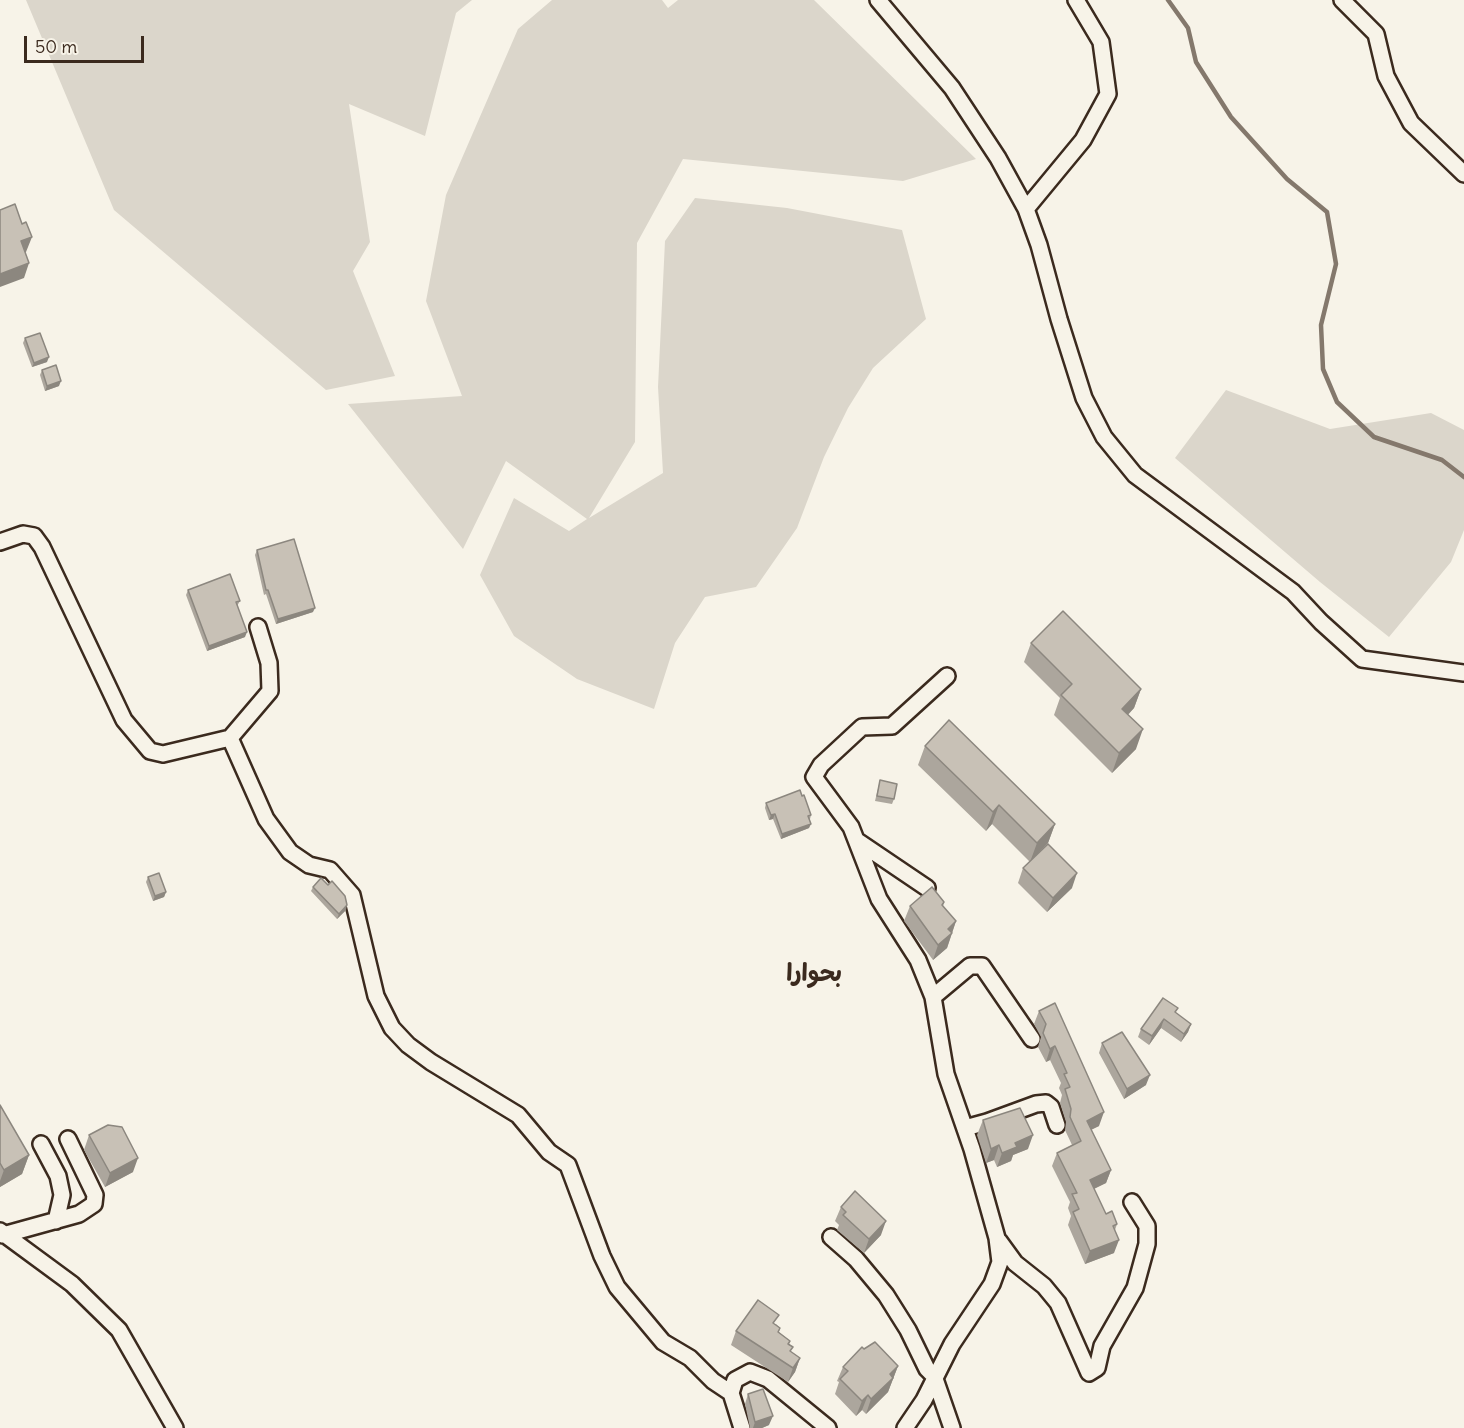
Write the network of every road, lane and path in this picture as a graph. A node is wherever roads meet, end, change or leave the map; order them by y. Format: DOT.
graph roads {
  1 [pos="878,0"];
  2 [pos="1076,0"];
  3 [pos="1342,0"];
  4 [pos="1464,174"];
  5 [pos="1026,209"];
  6 [pos="0,542"];
  7 [pos="258,627"];
  8 [pos="1464,673"];
  9 [pos="947,676"];
  10 [pos="230,738"];
  11 [pos="856,840"];
  12 [pos="927,888"];
  13 [pos="933,997"];
  14 [pos="1032,1039"];
  15 [pos="1058,1125"];
  16 [pos="965,1128"];
  17 [pos="68,1139"];
  18 [pos="41,1144"];
  19 [pos="1132,1202"];
  20 [pos="56,1221"];
  21 [pos="2,1233"];
  22 [pos="831,1237"];
  23 [pos="997,1238"];
  24 [pos="934,1376"];
  25 [pos="731,1393"];
  26 [pos="175,1428"];
  27 [pos="742,1428"];
  28 [pos="828,1428"];
  29 [pos="905,1428"];
  30 [pos="952,1428"];
  1 -- 5 [label="street"];
  2 -- 5 [label="street"];
  3 -- 4 [label="street"];
  5 -- 8 [label="street"];
  6 -- 10 [label="street"];
  7 -- 10 [label="street"];
  9 -- 11 [label="street"];
  10 -- 25 [label="street"];
  11 -- 12 [label="street"];
  11 -- 13 [label="street"];
  13 -- 14 [label="street"];
  13 -- 16 [label="street"];
  15 -- 16 [label="street"];
  16 -- 23 [label="street"];
  17 -- 20 [label="street"];
  18 -- 20 [label="street"];
  19 -- 23 [label="street"];
  20 -- 21 [label="street"];
  21 -- 26 [label="street"];
  22 -- 24 [label="street"];
  23 -- 24 [label="street"];
  24 -- 29 [label="street"];
  24 -- 30 [label="street"];
  25 -- 27 [label="street"];
  25 -- 28 [label="street"];
}
